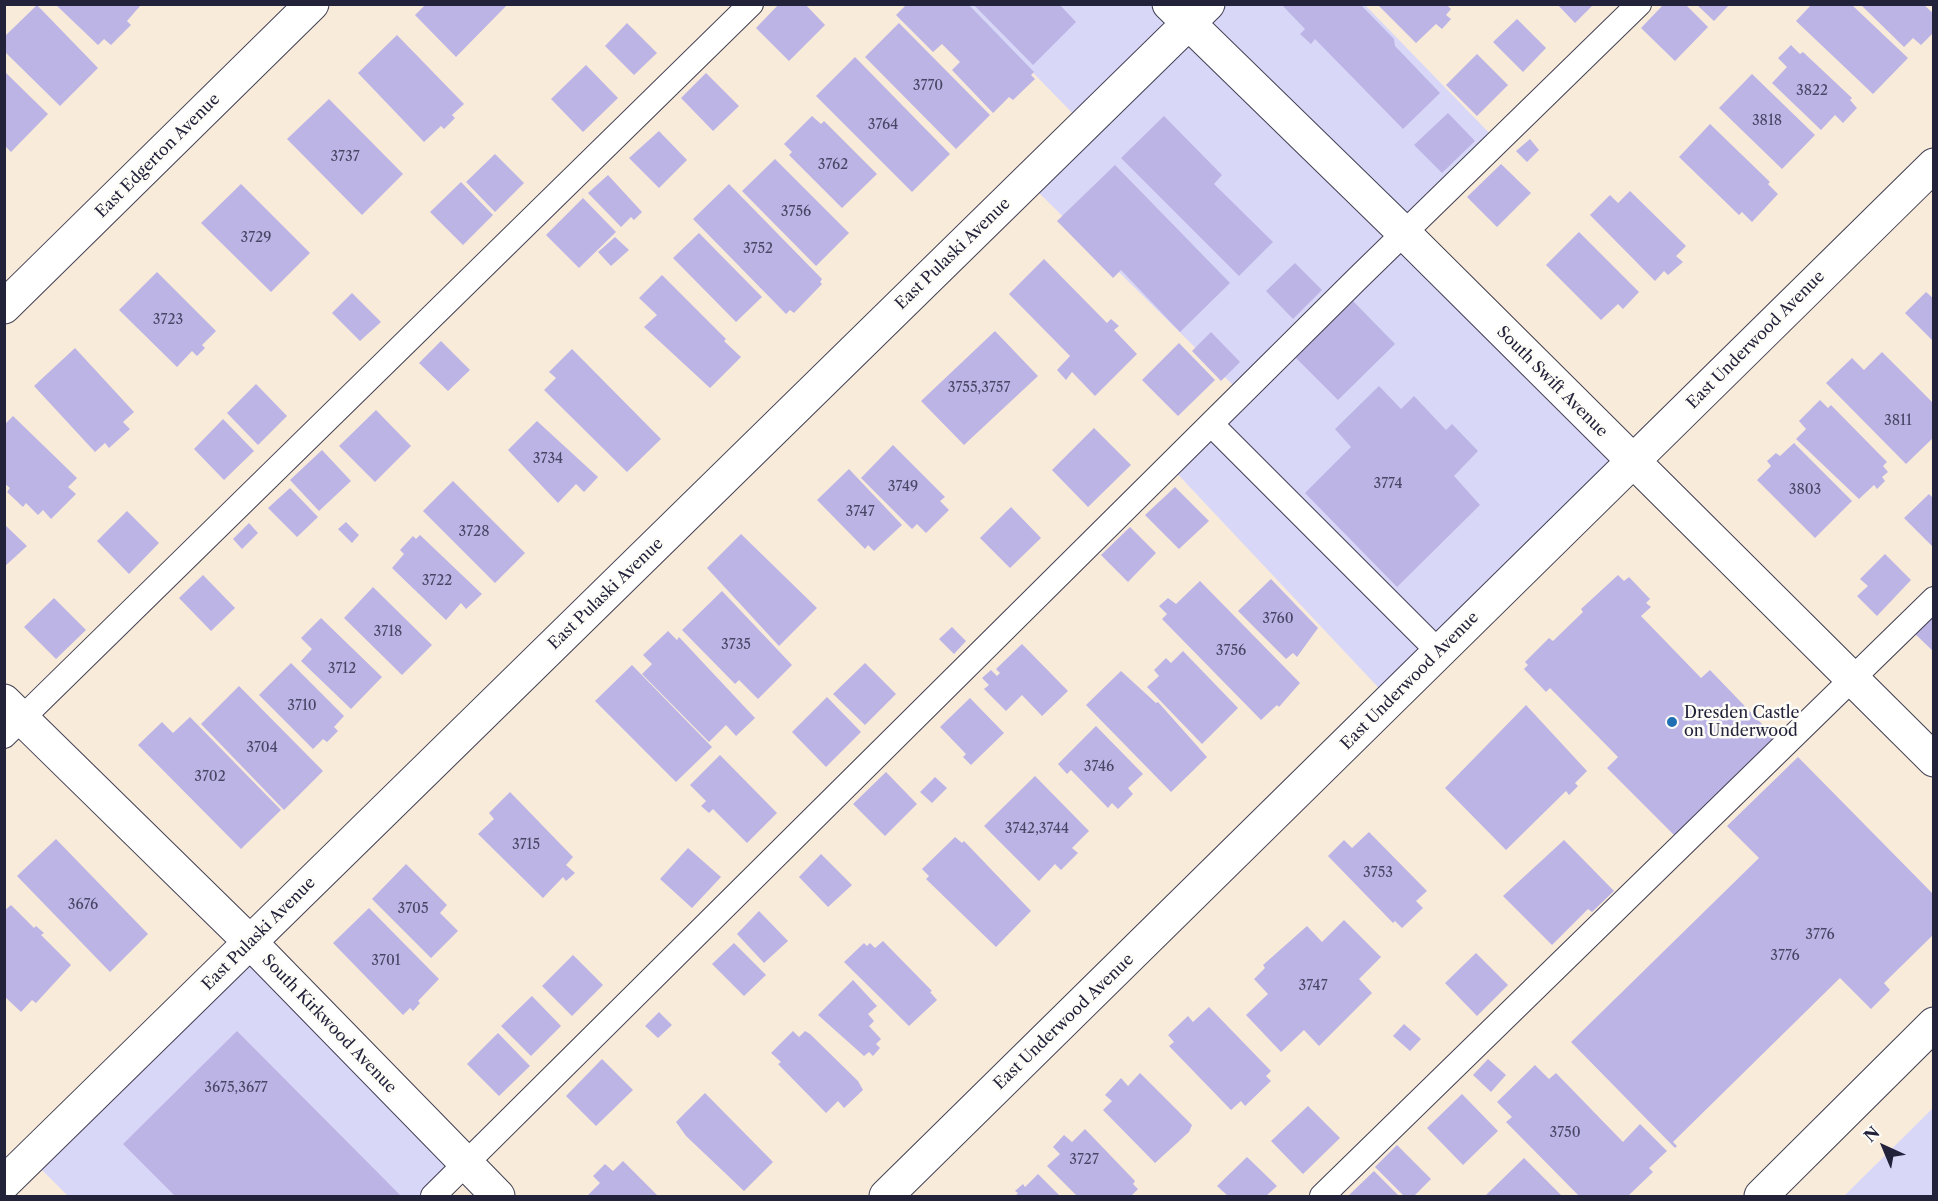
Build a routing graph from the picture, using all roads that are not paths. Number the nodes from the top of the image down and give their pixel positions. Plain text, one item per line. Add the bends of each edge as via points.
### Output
1 (312, 4) edge
2 (751, 4) edge
3 (1639, 4) edge
4 (1188, 11) edge
5 (1934, 165) edge
6 (1404, 233) junction
7 (4, 308) edge
8 (1212, 425) junction
9 (1631, 462) junction
10 (1934, 598) edge
11 (1439, 652) junction
12 (1853, 678) junction
13 (10, 719) edge
14 (1934, 760) edge
15 (250, 942) junction
16 (1934, 1024) edge
17 (467, 1164) junction
18 (4, 1184) edge
19 (434, 1197) edge
20 (498, 1197) edge
21 (886, 1197) edge
22 (1322, 1197) edge
23 (1761, 1197) edge

1 - 7 street, East Edgerton Avenue
2 - 13 lane
3 - 6 lane
4 - 6 street, South Swift Avenue
4 - 15 street, East Pulaski Avenue
5 - 9 street, East Underwood Avenue
6 - 8 lane
6 - 9 street, South Swift Avenue
8 - 11 lane
8 - 17 lane
9 - 11 street, East Underwood Avenue
9 - 12 street, South Swift Avenue
10 - 12 lane
11 - 21 street, East Underwood Avenue
12 - 14 street, South Swift Avenue
12 - 22 lane
13 - 15 street, South Kirkwood Avenue
15 - 17 street, South Kirkwood Avenue
15 - 18 street, East Pulaski Avenue
16 - 23 street
17 - 19 lane
17 - 20 street, South Kirkwood Avenue

